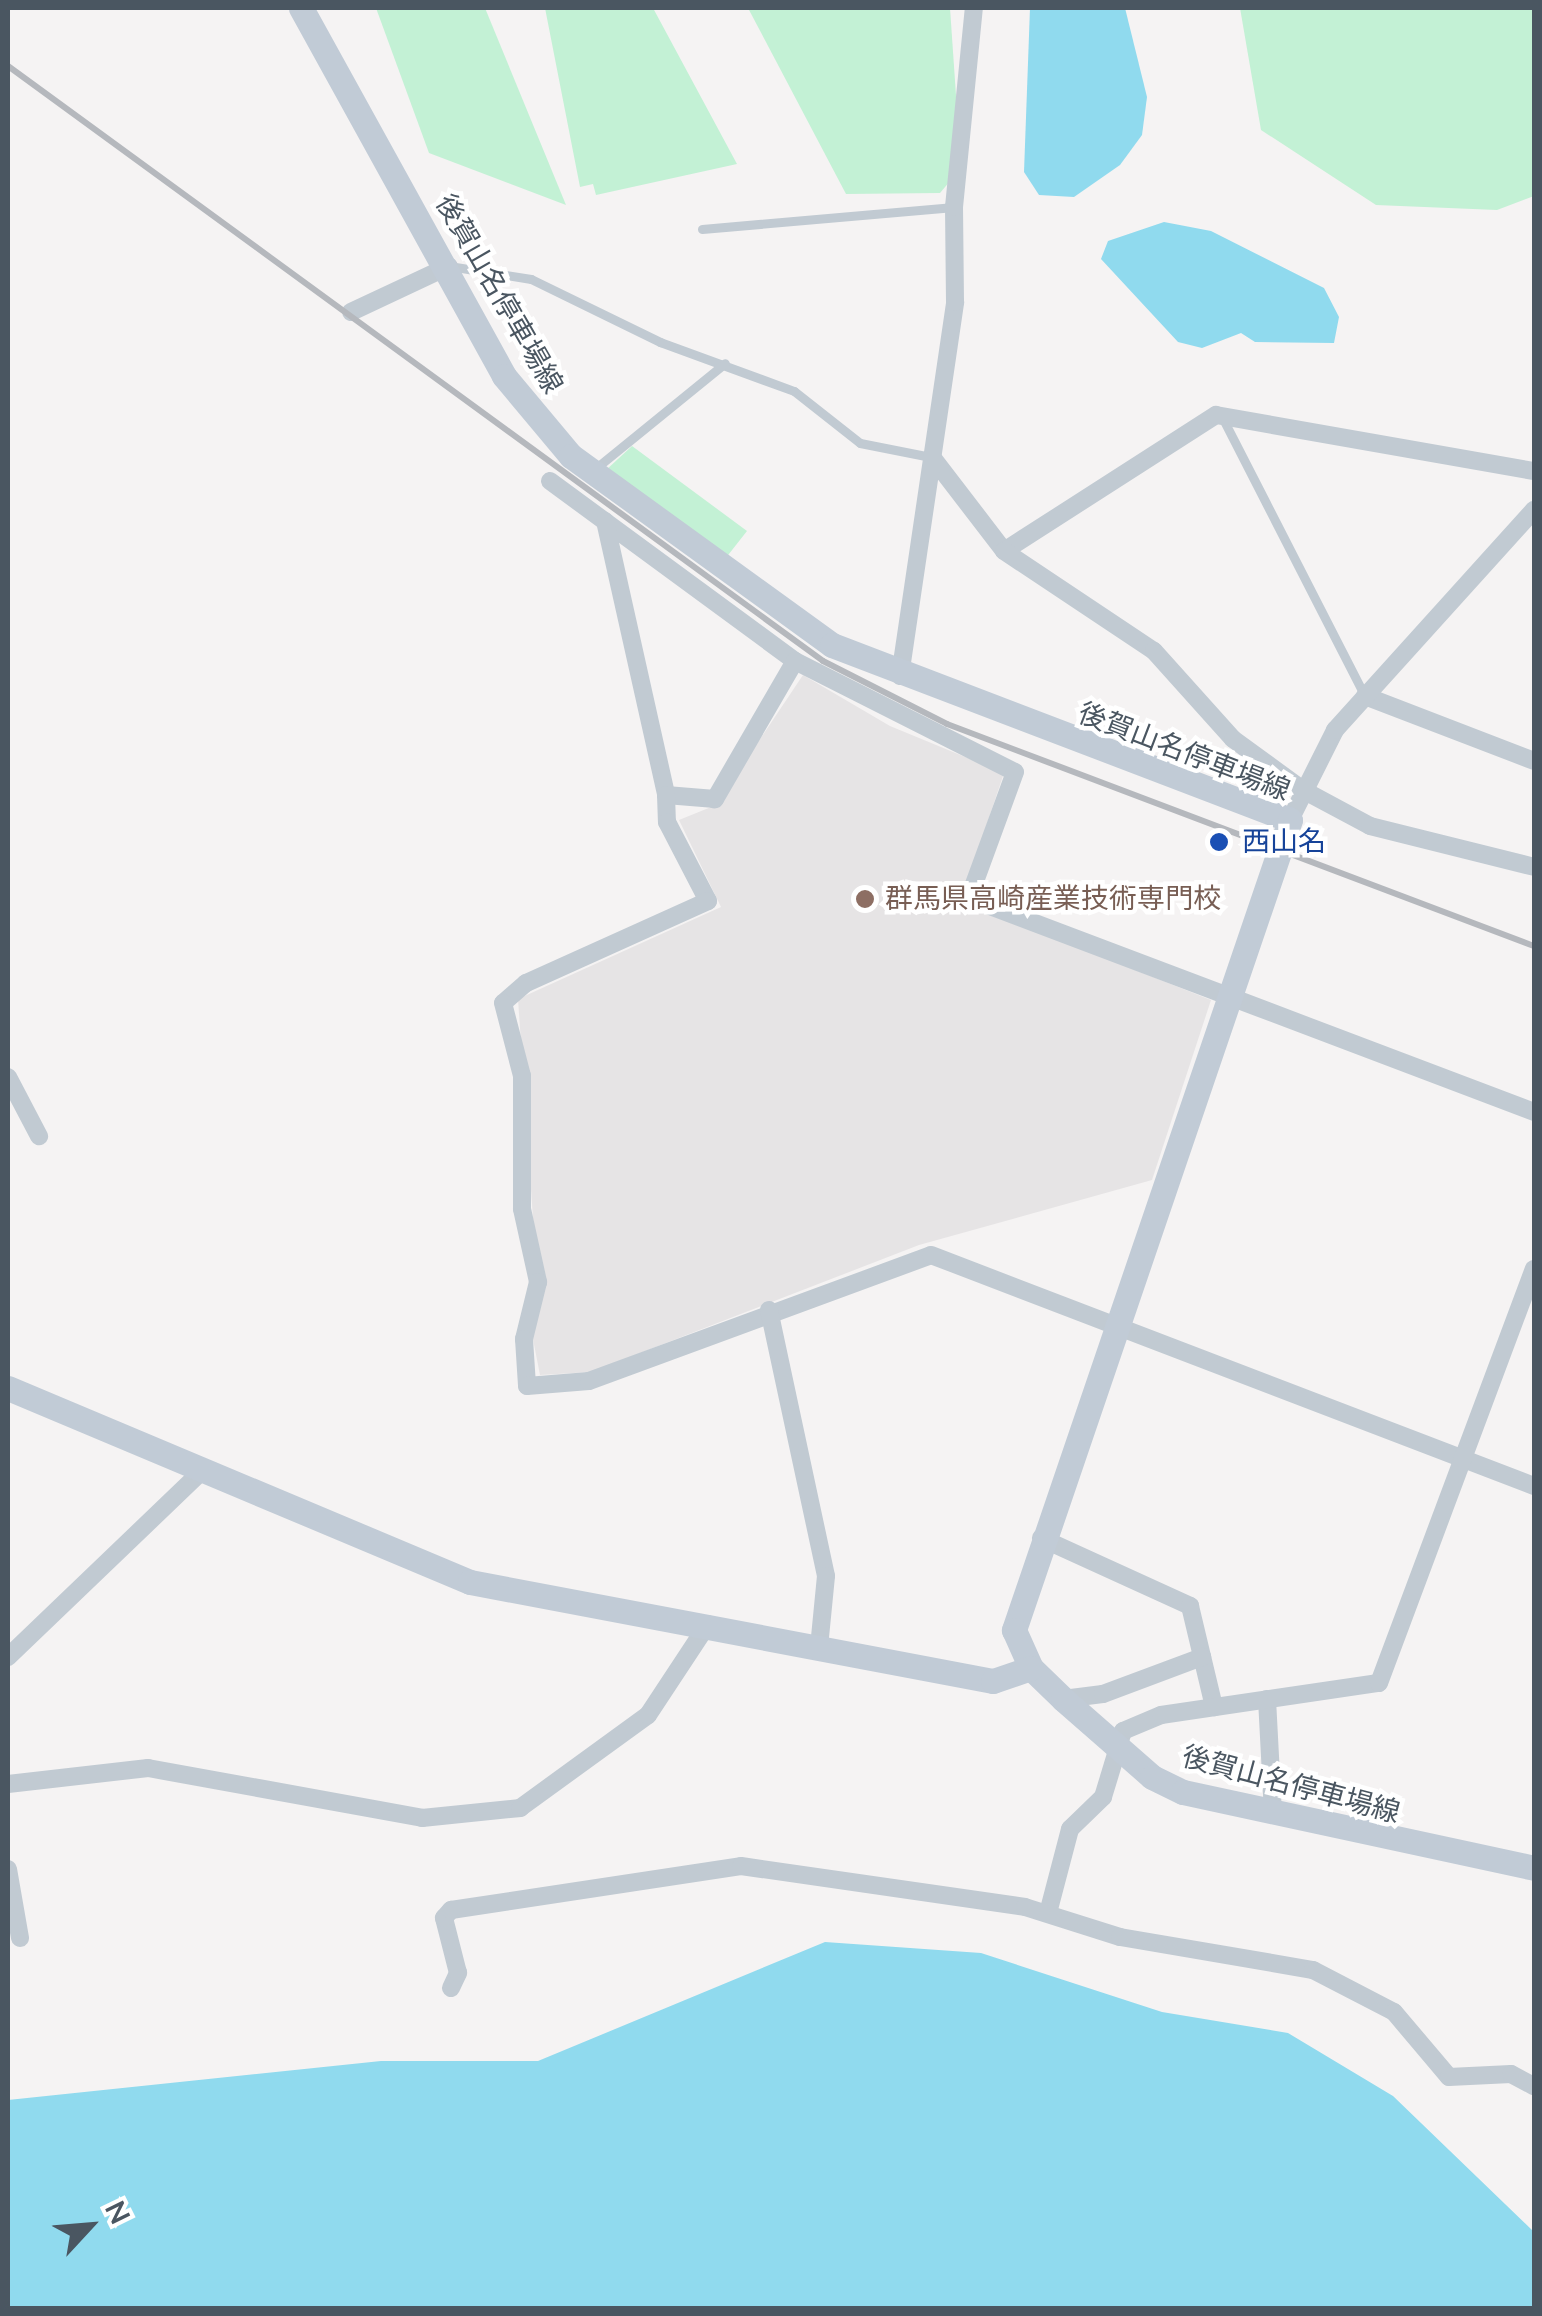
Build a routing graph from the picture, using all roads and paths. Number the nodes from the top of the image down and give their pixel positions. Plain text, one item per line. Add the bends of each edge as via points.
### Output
1 (301, 8) edge
2 (974, 8) edge
3 (954, 208) junction
4 (702, 230) dead end
5 (449, 266) junction
6 (351, 312) dead end
7 (724, 363) junction
8 (1221, 415) junction
9 (932, 457) junction
10 (592, 471) junction
11 (1534, 472) edge
12 (550, 480) dead end
13 (1534, 510) edge
14 (605, 521) junction
15 (1004, 551) junction
16 (795, 661) junction
17 (900, 676) junction
18 (1366, 696) junction
19 (1534, 761) edge
20 (1303, 790) junction
21 (666, 795) junction
22 (1290, 820) junction
23 (1534, 868) edge
24 (1230, 999) junction
25 (8, 1076) edge
26 (1534, 1112) edge
27 (38, 1136) dead end
28 (1534, 1269) edge
29 (769, 1310) junction
30 (1113, 1326) junction
31 (8, 1388) edge
32 (1459, 1457) junction
33 (202, 1472) junction
34 (1534, 1486) edge
35 (1041, 1538) junction
36 (708, 1624) junction
37 (819, 1648) junction
38 (8, 1657) edge
39 (1202, 1657) junction
40 (1031, 1668) junction
41 (1063, 1699) junction
42 (1267, 1700) junction
43 (1214, 1708) junction
44 (1113, 1747) junction
45 (8, 1784) edge
46 (1273, 1814) junction
47 (1534, 1868) edge
48 (8, 1869) edge
49 (1048, 1913) junction
50 (20, 1938) dead end
51 (451, 1988) dead end
52 (1534, 2086) edge

1 - 5 main road, 後賀山名停車場線
2 - 3 street
3 - 4 lane
3 - 9 street via 955,302
5 - 6 street
5 - 7 lane via 531,278
5 - 10 main road, 後賀山名停車場線 via 504,376
7 - 9 lane via 794,391 860,443
7 - 10 lane
8 - 11 street
8 - 15 street
8 - 18 lane
9 - 15 street
9 - 17 street
10 - 17 main road, 後賀山名停車場線 via 832,645
12 - 14 street
13 - 18 street
14 - 16 street
14 - 21 street
15 - 20 street via 1154,651 1234,739
16 - 21 street via 716,799
16 - 24 street via 1015,772 969,898
17 - 22 main road, 後賀山名停車場線
18 - 19 street
18 - 20 street
20 - 22 street
20 - 23 street via 1370,826
21 - 29 street via 668,822 708,901 526,983 503,1002 522,1076 522,1209 538,1282 524,1339 527,1386 589,1380
22 - 24 main road, 後賀山名停車場線
24 - 26 street
24 - 30 main road, 後賀山名停車場線
25 - 27 street
28 - 32 street
29 - 30 street via 932,1254
29 - 37 street via 826,1576
30 - 32 street
30 - 35 main road, 後賀山名停車場線
31 - 33 main road
32 - 34 street
32 - 42 street via 1379,1682
33 - 36 main road via 470,1582
33 - 38 street
35 - 39 street via 1190,1606
35 - 40 main road, 後賀山名停車場線 via 1014,1630
36 - 37 main road
36 - 45 street via 648,1715 550,1792 504,1812 422,1818 148,1768
37 - 40 main road via 993,1681
39 - 41 street via 1103,1694
39 - 43 street
40 - 41 main road, 後賀山名停車場線
41 - 44 main road, 後賀山名停車場線
42 - 43 street
42 - 46 street
43 - 44 street via 1162,1715 1123,1731
44 - 46 main road, 後賀山名停車場線 via 1184,1792
44 - 49 street via 1103,1797 1070,1829
46 - 47 main road, 後賀山名停車場線
48 - 50 street
49 - 51 street via 741,1866 452,1910 444,1918 458,1973
49 - 52 street via 1120,1936 1312,1970 1394,2012 1430,2066 1449,2076 1511,2074

